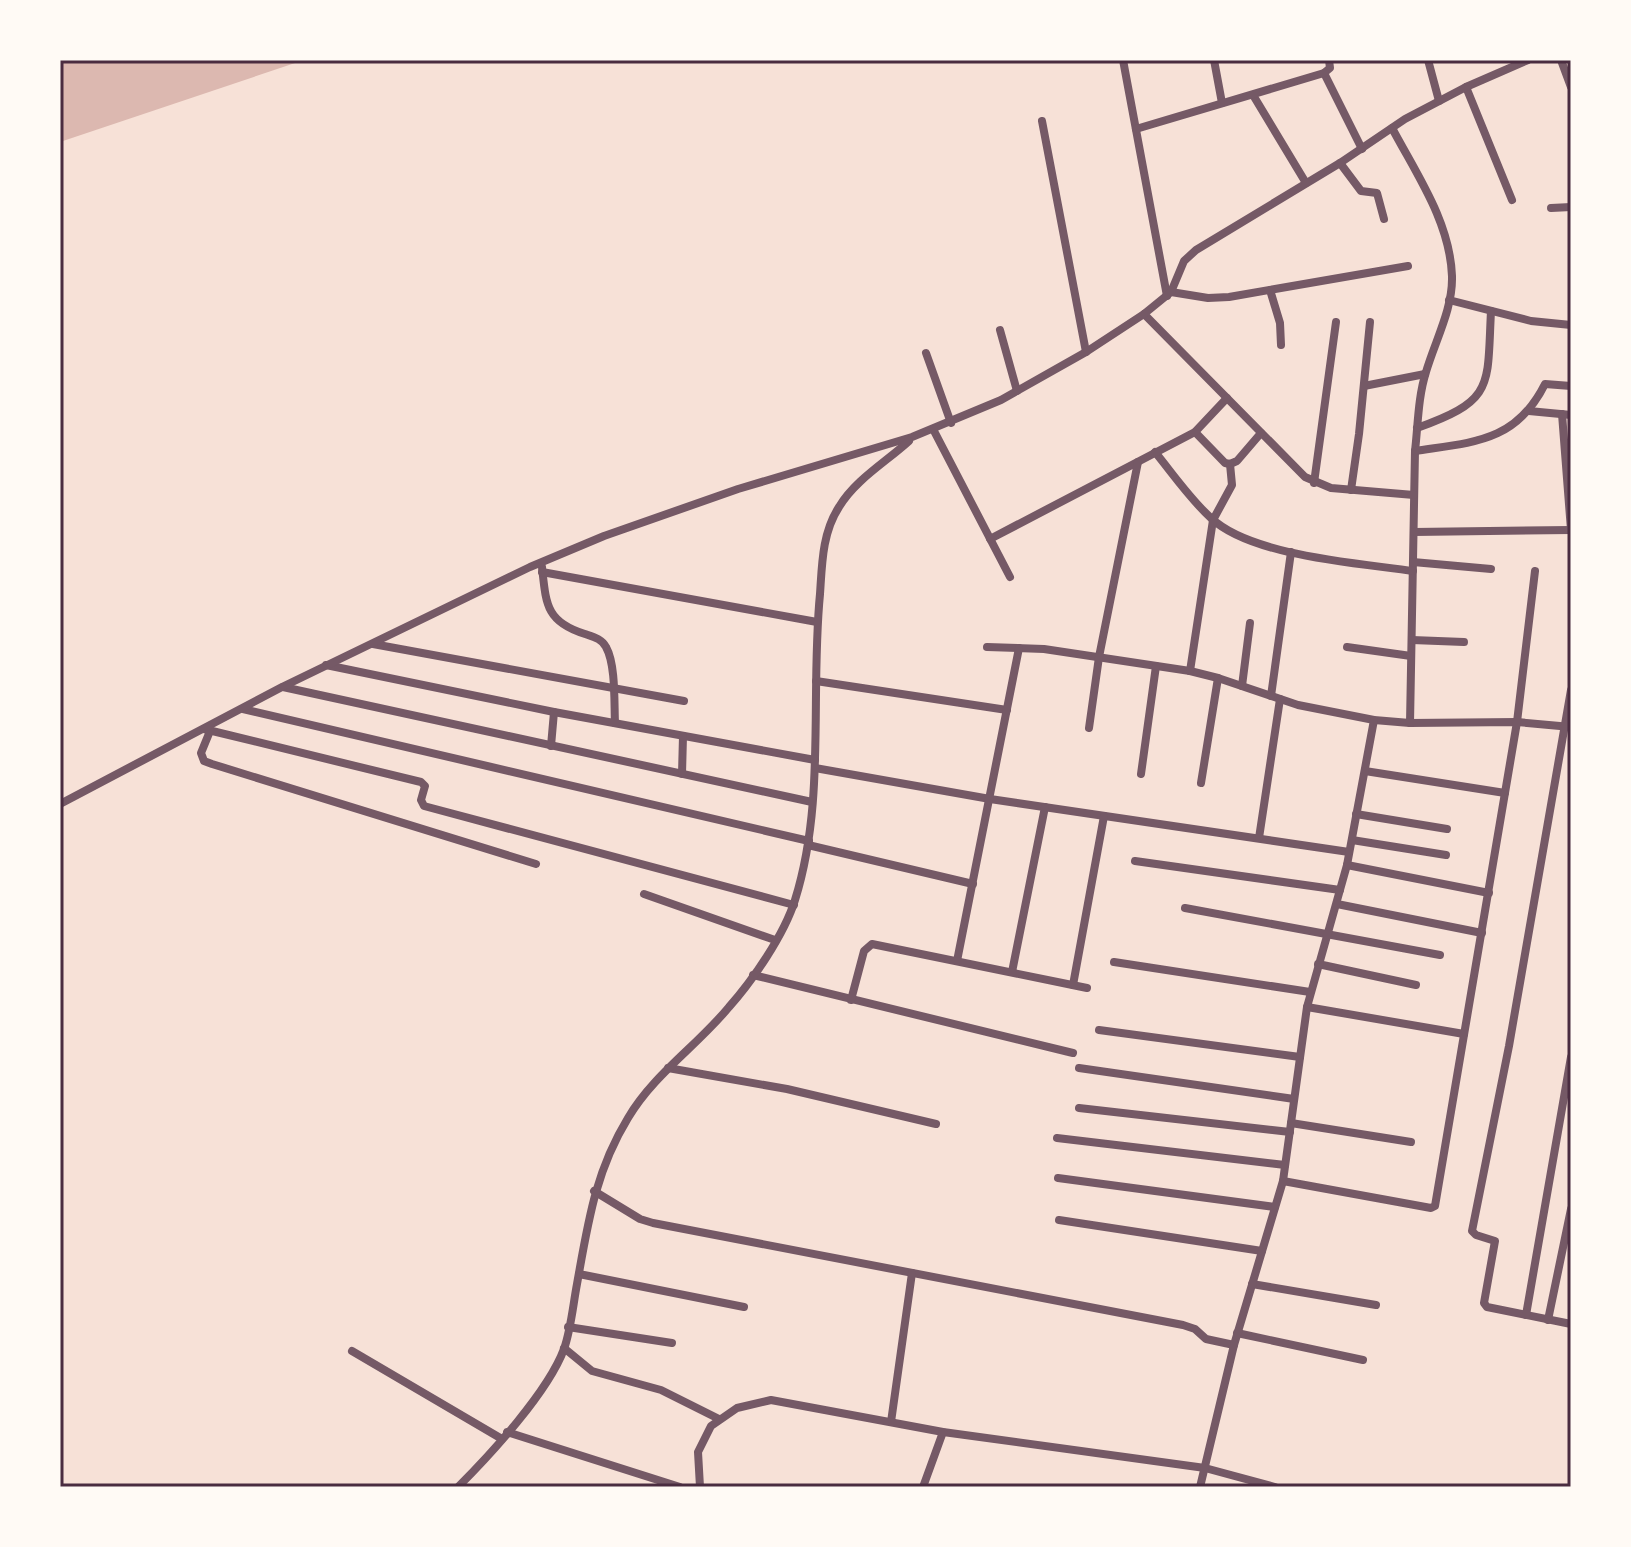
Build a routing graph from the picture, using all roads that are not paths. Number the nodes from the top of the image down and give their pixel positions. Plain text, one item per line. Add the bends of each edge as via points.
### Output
1 (1123, 60) edge
2 (1214, 60) edge
3 (1329, 60) edge
4 (1428, 60) edge
5 (1528, 60) edge
6 (1561, 60) edge
7 (1327, 72) junction
8 (1466, 87) junction
9 (1571, 87) edge
10 (1253, 95) junction
11 (1439, 101) junction
12 (1222, 103) junction
13 (1042, 121) dead end
14 (1392, 128) junction
15 (1136, 129) junction
16 (1362, 149) junction
17 (1340, 163) junction
18 (1306, 183) junction
19 (1512, 200) dead end
20 (1571, 207) edge
21 (1551, 208) dead end
22 (1384, 219) dead end
23 (1408, 266) dead end
24 (1270, 290) junction
25 (1169, 294) junction
26 (1449, 300) junction
27 (1491, 311) junction
28 (1144, 314) junction
29 (1336, 322) dead end
30 (1370, 322) dead end
31 (1571, 325) edge
32 (1000, 330) dead end
33 (1281, 345) dead end
34 (1086, 352) junction
35 (926, 353) dead end
36 (1425, 374) junction
37 (1364, 386) junction
38 (1571, 386) edge
39 (1017, 391) junction
40 (1227, 398) junction
41 (1529, 411) junction
42 (1566, 415) edge
43 (951, 423) junction
44 (1417, 428) junction
45 (933, 429) junction
46 (1195, 432) junction
47 (1261, 433) junction
48 (912, 437) junction
49 (1415, 451) junction
50 (1155, 452) junction
51 (1138, 462) junction
52 (1230, 464) junction
53 (1314, 483) junction
54 (1351, 490) junction
55 (1414, 495) junction
56 (1213, 520) junction
57 (1571, 530) edge
58 (1414, 532) junction
59 (990, 539) junction
60 (1291, 552) junction
61 (542, 567) junction
62 (1413, 567) junction
63 (1491, 569) dead end
64 (1535, 571) dead end
65 (1010, 577) dead end
66 (817, 622) junction
67 (1250, 623) dead end
68 (1412, 640) junction
69 (1464, 642) dead end
70 (372, 644) junction
71 (987, 647) dead end
72 (1347, 647) dead end
73 (1019, 648) junction
74 (1411, 656) junction
75 (1099, 657) junction
76 (326, 665) junction
77 (1156, 666) junction
78 (1190, 671) junction
79 (1218, 678) junction
80 (816, 681) junction
81 (1242, 686) junction
82 (282, 687) junction
83 (613, 688) junction
84 (1571, 690) edge
85 (1276, 697) junction
86 (684, 701) dead end
87 (242, 709) junction
88 (1007, 710) junction
89 (554, 712) junction
90 (1374, 720) junction
91 (1517, 722) junction
92 (615, 723) junction
93 (1410, 723) junction
94 (1568, 726) edge
95 (1089, 728) dead end
96 (207, 730) junction
97 (683, 736) junction
98 (551, 746) junction
99 (815, 764) junction
100 (1365, 771) junction
101 (682, 774) junction
102 (1141, 774) dead end
103 (1201, 783) dead end
104 (1505, 793) junction
105 (990, 799) junction
106 (812, 802) junction
107 (60, 804) edge
108 (1045, 807) junction
109 (1356, 814) junction
110 (1104, 816) junction
111 (1447, 829) dead end
112 (1259, 838) junction
113 (1352, 840) junction
114 (808, 843) junction
115 (1349, 852) junction
116 (1446, 855) dead end
117 (1135, 861) dead end
118 (536, 864) dead end
119 (1347, 865) junction
120 (973, 884) junction
121 (1340, 890) junction
122 (1489, 893) junction
123 (644, 894) dead end
124 (1337, 904) junction
125 (794, 905) junction
126 (1185, 908) dead end
127 (1329, 933) junction
128 (1482, 933) junction
129 (775, 940) junction
130 (1440, 955) dead end
131 (957, 961) junction
132 (1114, 962) dead end
133 (1318, 964) junction
134 (1012, 972) junction
135 (753, 975) junction
136 (1073, 985) junction
137 (1416, 985) dead end
138 (1087, 988) dead end
139 (1310, 992) junction
140 (851, 1000) junction
141 (1307, 1007) junction
142 (1099, 1030) dead end
143 (1464, 1034) junction
144 (1073, 1053) dead end
145 (1300, 1057) junction
146 (1571, 1057) edge
147 (668, 1068) junction
148 (1079, 1068) dead end
149 (1294, 1099) junction
150 (1079, 1108) dead end
151 (936, 1124) dead end
152 (1290, 1128) junction
153 (1057, 1138) dead end
154 (1411, 1142) dead end
155 (1285, 1165) junction
156 (1058, 1178) dead end
157 (1283, 1181) junction
158 (594, 1191) junction
159 (1275, 1207) junction
160 (1571, 1209) edge
161 (1059, 1220) dead end
162 (1262, 1251) junction
163 (912, 1273) junction
164 (579, 1274) junction
165 (1252, 1284) junction
166 (1376, 1305) dead end
167 (744, 1307) dead end
168 (1526, 1315) junction
169 (1548, 1320) junction
170 (1571, 1324) edge
171 (568, 1327) junction
172 (1237, 1333) junction
173 (672, 1343) dead end
174 (1234, 1345) junction
175 (564, 1348) junction
176 (352, 1351) dead end
177 (1363, 1360) dead end
178 (719, 1419) junction
179 (891, 1422) junction
180 (943, 1432) junction
181 (504, 1436) junction
182 (1205, 1468) junction
183 (458, 1487) edge
184 (680, 1487) edge
185 (700, 1487) edge
186 (923, 1487) edge
187 (1200, 1487) edge
188 (1275, 1487) edge

1 - 15 street
2 - 12 street
3 - 7 street
4 - 11 street
5 - 8 street
6 - 9 street
7 - 10 street
7 - 16 street
8 - 11 street
8 - 19 street
10 - 12 street
10 - 18 street
11 - 14 street
12 - 15 street
13 - 34 street
14 - 16 street
14 - 26 street via 1441,222 1452,279
15 - 25 street
16 - 17 street
17 - 18 street
17 - 22 street via 1361,191 1377,193
18 - 25 street via 1190,255
20 - 21 street
23 - 24 street
24 - 25 street via 1219,298
24 - 33 street
25 - 28 street
26 - 27 street
26 - 36 street
27 - 31 street
27 - 44 street via 1488,367 1481,389 1461,411
28 - 34 street
28 - 40 street
29 - 53 street
30 - 37 street
32 - 39 street
34 - 39 street
35 - 43 street
36 - 37 street
36 - 44 street
37 - 54 street
38 - 41 street via 1545,384
39 - 43 street
40 - 46 street
40 - 47 street
41 - 42 street
41 - 49 street via 1494,436
42 - 57 street
43 - 45 street
44 - 49 street
45 - 48 street
45 - 59 street
46 - 50 street
46 - 52 street
47 - 52 street
47 - 53 street
48 - 61 street via 604,536
48 - 66 street via 859,484 835,514 824,550
49 - 55 street
50 - 51 street
50 - 56 street
51 - 59 street
51 - 75 street
52 - 56 street via 1232,485
53 - 54 street
54 - 55 street
55 - 58 street
56 - 60 street via 1250,540
56 - 78 street
57 - 58 street
58 - 62 street
59 - 65 street
60 - 62 street
60 - 85 street
61 - 66 street
61 - 70 street
61 - 83 street via 546,601 555,618 604,643
62 - 63 street
62 - 68 street
64 - 91 street
66 - 80 street
67 - 81 street
68 - 69 street
68 - 74 street
70 - 76 street
70 - 83 street
71 - 73 street
72 - 74 street
73 - 75 street
73 - 88 street
74 - 93 street
75 - 77 street
75 - 95 street
76 - 82 street
76 - 89 street
77 - 78 street
77 - 102 street
78 - 79 street
79 - 81 street
79 - 103 street
80 - 88 street
80 - 99 street
81 - 85 street
82 - 87 street
82 - 98 street
83 - 86 street
83 - 92 street
84 - 94 street
85 - 90 street
85 - 112 street
87 - 96 street
87 - 114 street
88 - 105 street
89 - 92 street
89 - 98 street
90 - 93 street
90 - 100 street
91 - 93 street
91 - 94 street
91 - 104 street
92 - 97 street
94 - 168 street via 1472,1231 1495,1241 1485,1305
96 - 107 street
96 - 118 street via 204,761
96 - 125 street via 421,782 424,806
97 - 99 street
97 - 101 street
98 - 101 street
99 - 105 street
99 - 106 street
100 - 104 street
100 - 109 street
101 - 106 street
104 - 122 street
105 - 108 street
105 - 120 street
106 - 114 street
108 - 110 street
108 - 134 street
109 - 111 street
109 - 113 street
110 - 112 street
110 - 136 street
112 - 115 street
113 - 115 street
113 - 116 street
114 - 120 street
114 - 125 street
115 - 119 street
117 - 121 street
119 - 121 street
119 - 122 street
120 - 131 street
121 - 124 street
122 - 128 street
123 - 129 street
124 - 127 street
124 - 128 street
125 - 129 street
126 - 127 street
127 - 130 street
127 - 133 street
128 - 143 street
129 - 135 street
131 - 134 street
131 - 140 street via 868,945
132 - 139 street
133 - 137 street
133 - 139 street
134 - 136 street
135 - 140 street
135 - 147 street via 729,1008
136 - 138 street
139 - 141 street
140 - 144 street
141 - 143 street
141 - 145 street
142 - 145 street
143 - 157 street via 1434,1208
145 - 149 street
146 - 168 street
147 - 151 street
147 - 158 street via 629,1115
148 - 149 street
149 - 152 street
150 - 152 street
152 - 154 street
152 - 155 street
153 - 155 street
155 - 157 street
156 - 159 street
157 - 159 street
158 - 163 street via 653,1223
158 - 164 street
159 - 162 street
160 - 169 street
161 - 162 street
162 - 165 street
163 - 174 street via 1183,1325 1206,1339
163 - 179 street
164 - 167 street
164 - 171 street
165 - 166 street
165 - 172 street
168 - 169 street
169 - 170 street
171 - 173 street
171 - 175 street
172 - 174 street
172 - 177 street
174 - 182 street
175 - 178 street via 592,1371 661,1390
175 - 181 street via 541,1389
176 - 181 street
178 - 179 street via 748,1404 771,1400
178 - 185 street via 698,1452
179 - 180 street
180 - 182 street
180 - 186 street
181 - 183 street
181 - 184 street
182 - 187 street
182 - 188 street

